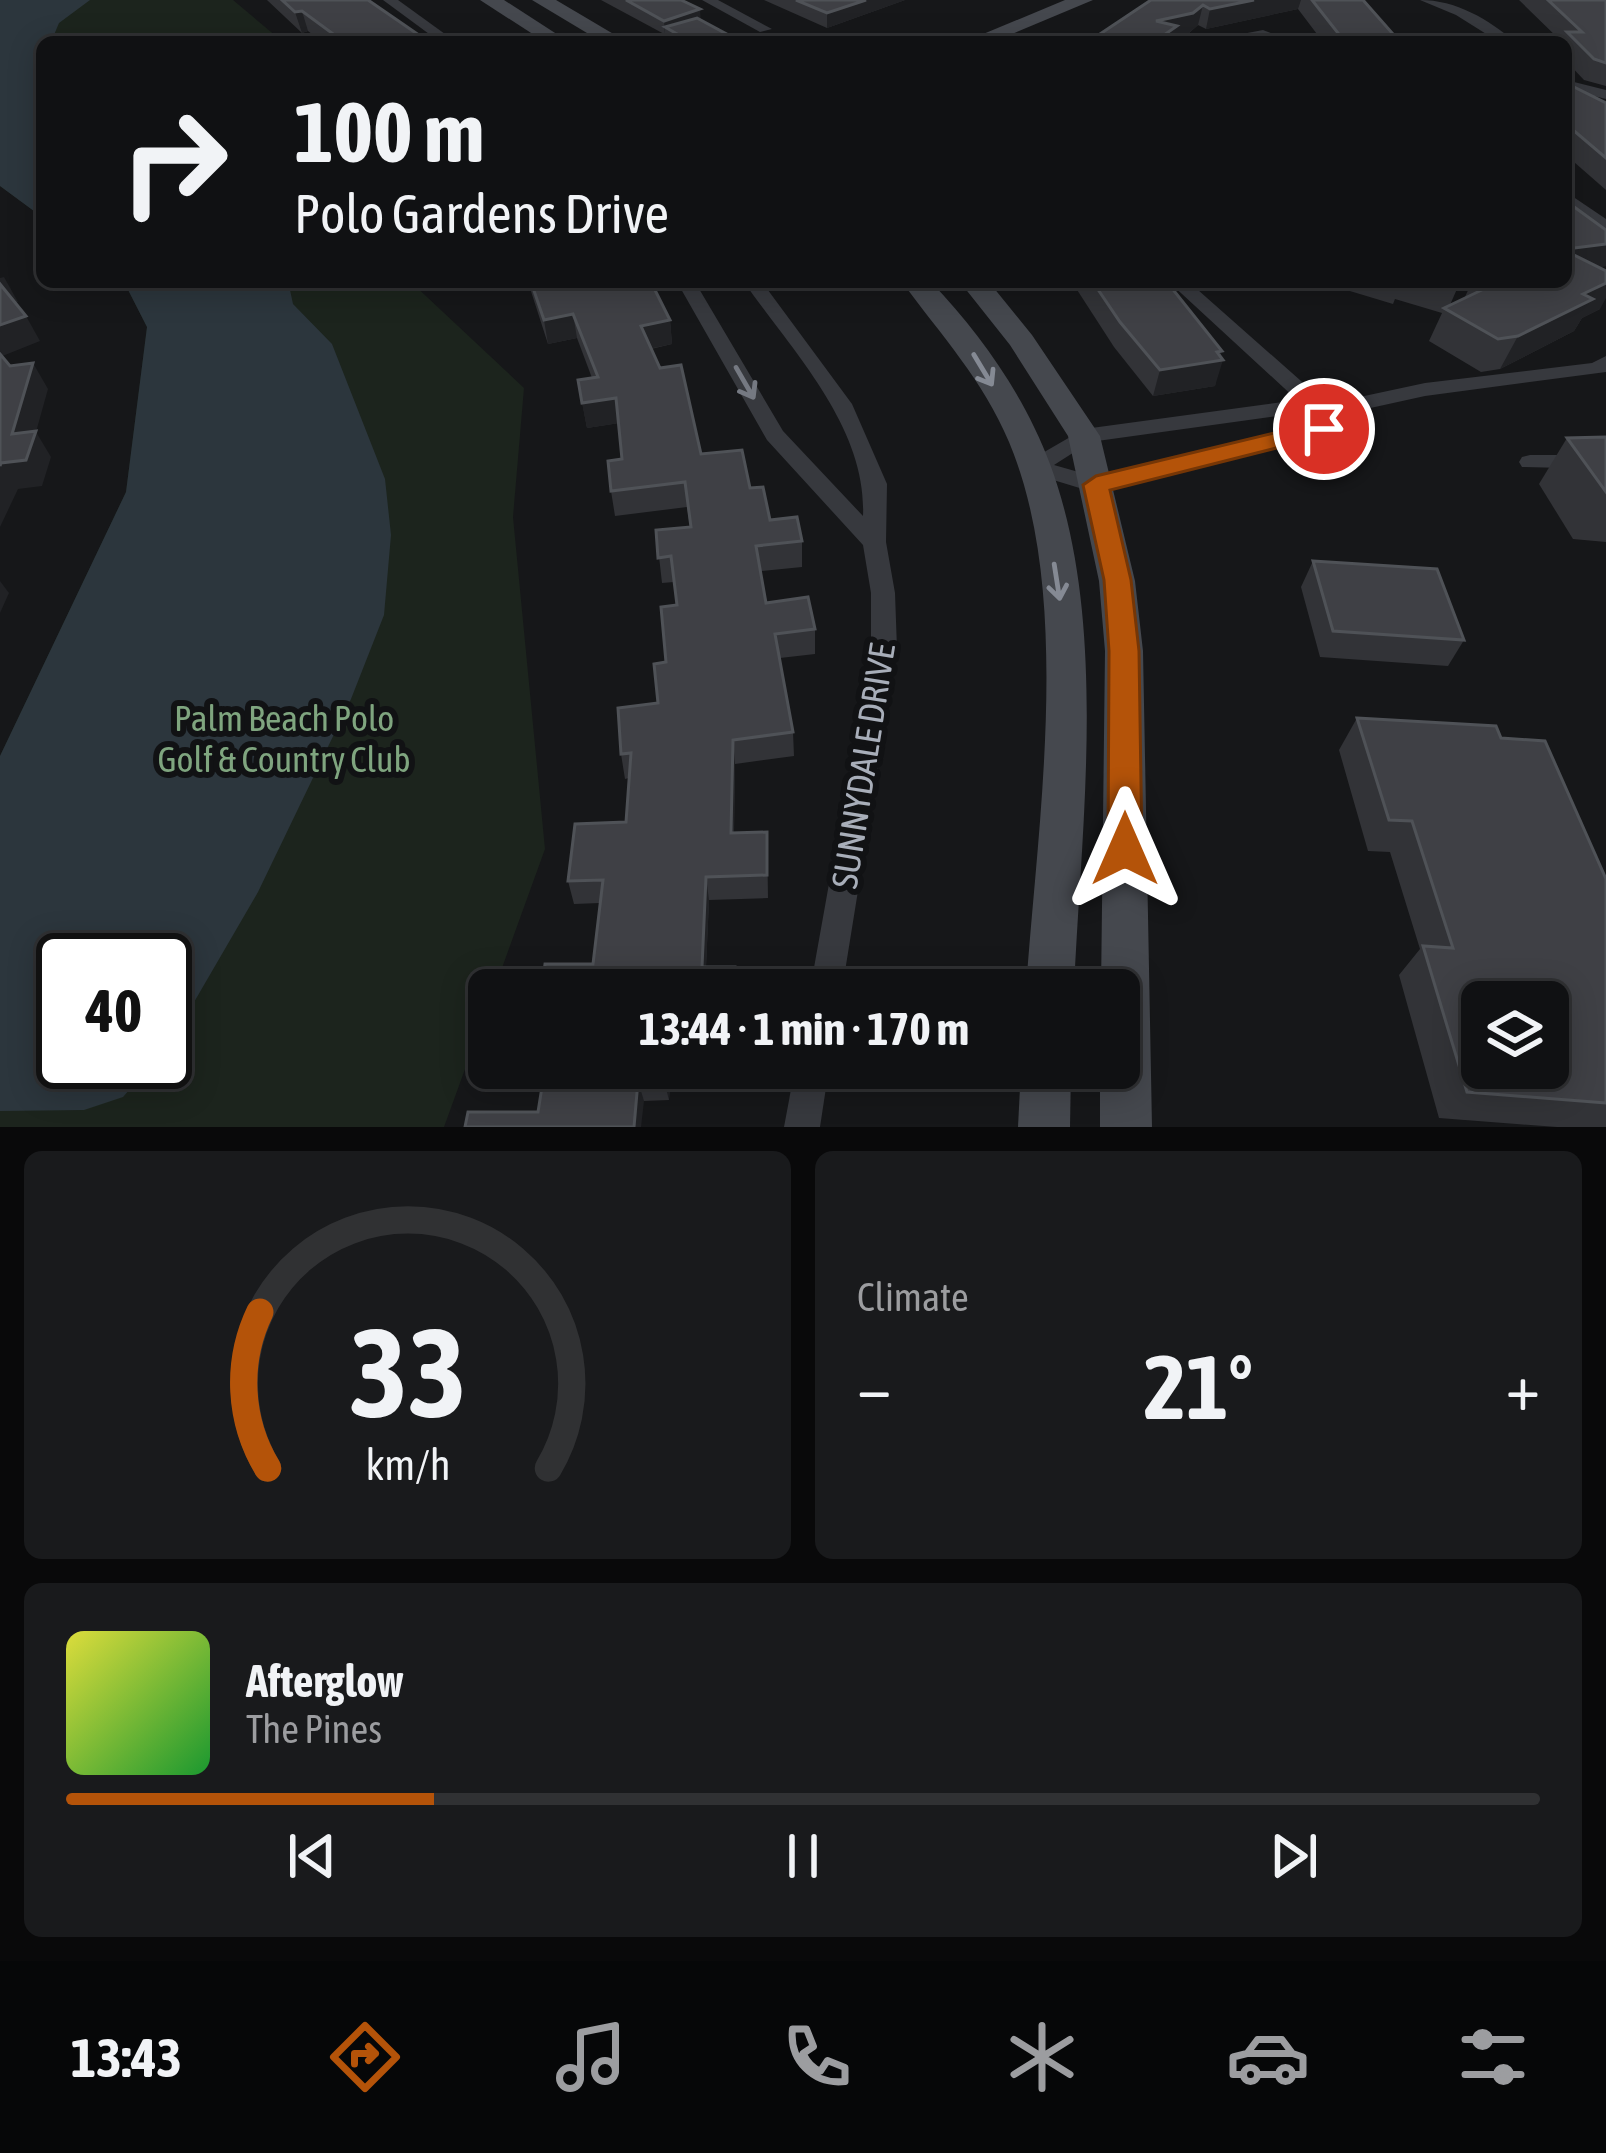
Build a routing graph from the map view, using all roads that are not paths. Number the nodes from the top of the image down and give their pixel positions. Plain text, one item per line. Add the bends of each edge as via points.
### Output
1 (389, 0) edge
2 (490, 0) edge
3 (542, 0) edge
4 (708, 0) edge
5 (1083, 0) edge
6 (1426, 0) edge
7 (1458, 0) edge
8 (765, 28) dead end
9 (440, 36) edge
10 (549, 36) edge
11 (606, 36) edge
12 (990, 36) edge
13 (1499, 36) edge
14 (1515, 36) edge
15 (1572, 86) edge
16 (1606, 95) edge
17 (1572, 202) edge
18 (1606, 227) edge
19 (690, 288) edge
20 (757, 288) edge
21 (921, 288) edge
22 (979, 288) edge
23 (1185, 288) edge
24 (1606, 362) edge
25 (1322, 412) junction
26 (1084, 436) junction
27 (1530, 462) dead end
28 (1606, 462) edge
29 (1035, 467) junction
30 (1096, 485) junction
31 (874, 542) junction
32 (830, 969) edge
33 (1051, 969) edge
34 (808, 1089) edge
35 (1045, 1089) edge
36 (802, 1127) edge
37 (1044, 1127) edge
38 (1126, 1127) edge

1 - 9 street
2 - 10 street
3 - 11 street
4 - 8 street
5 - 12 street
6 - 13 street
7 - 14 street
15 - 16 street
17 - 18 street
19 -> 31 street via 776,436
20 - 31 street, SUNNYDALE DRIVE via 842,404 876,484
21 -> 29 street via 977,359
22 - 26 street
23 - 25 street
24 - 25 street via 1419,388
25 - 26 street via 1299,406
25 - 30 street via 1324,429
26 - 29 street
26 - 30 street
27 - 28 street
29 - 30 street
29 -> 33 street via 1064,669
30 - 38 street via 1124,651
31 - 32 street, SUNNYDALE DRIVE via 884,650
34 - 36 street
35 - 37 street

